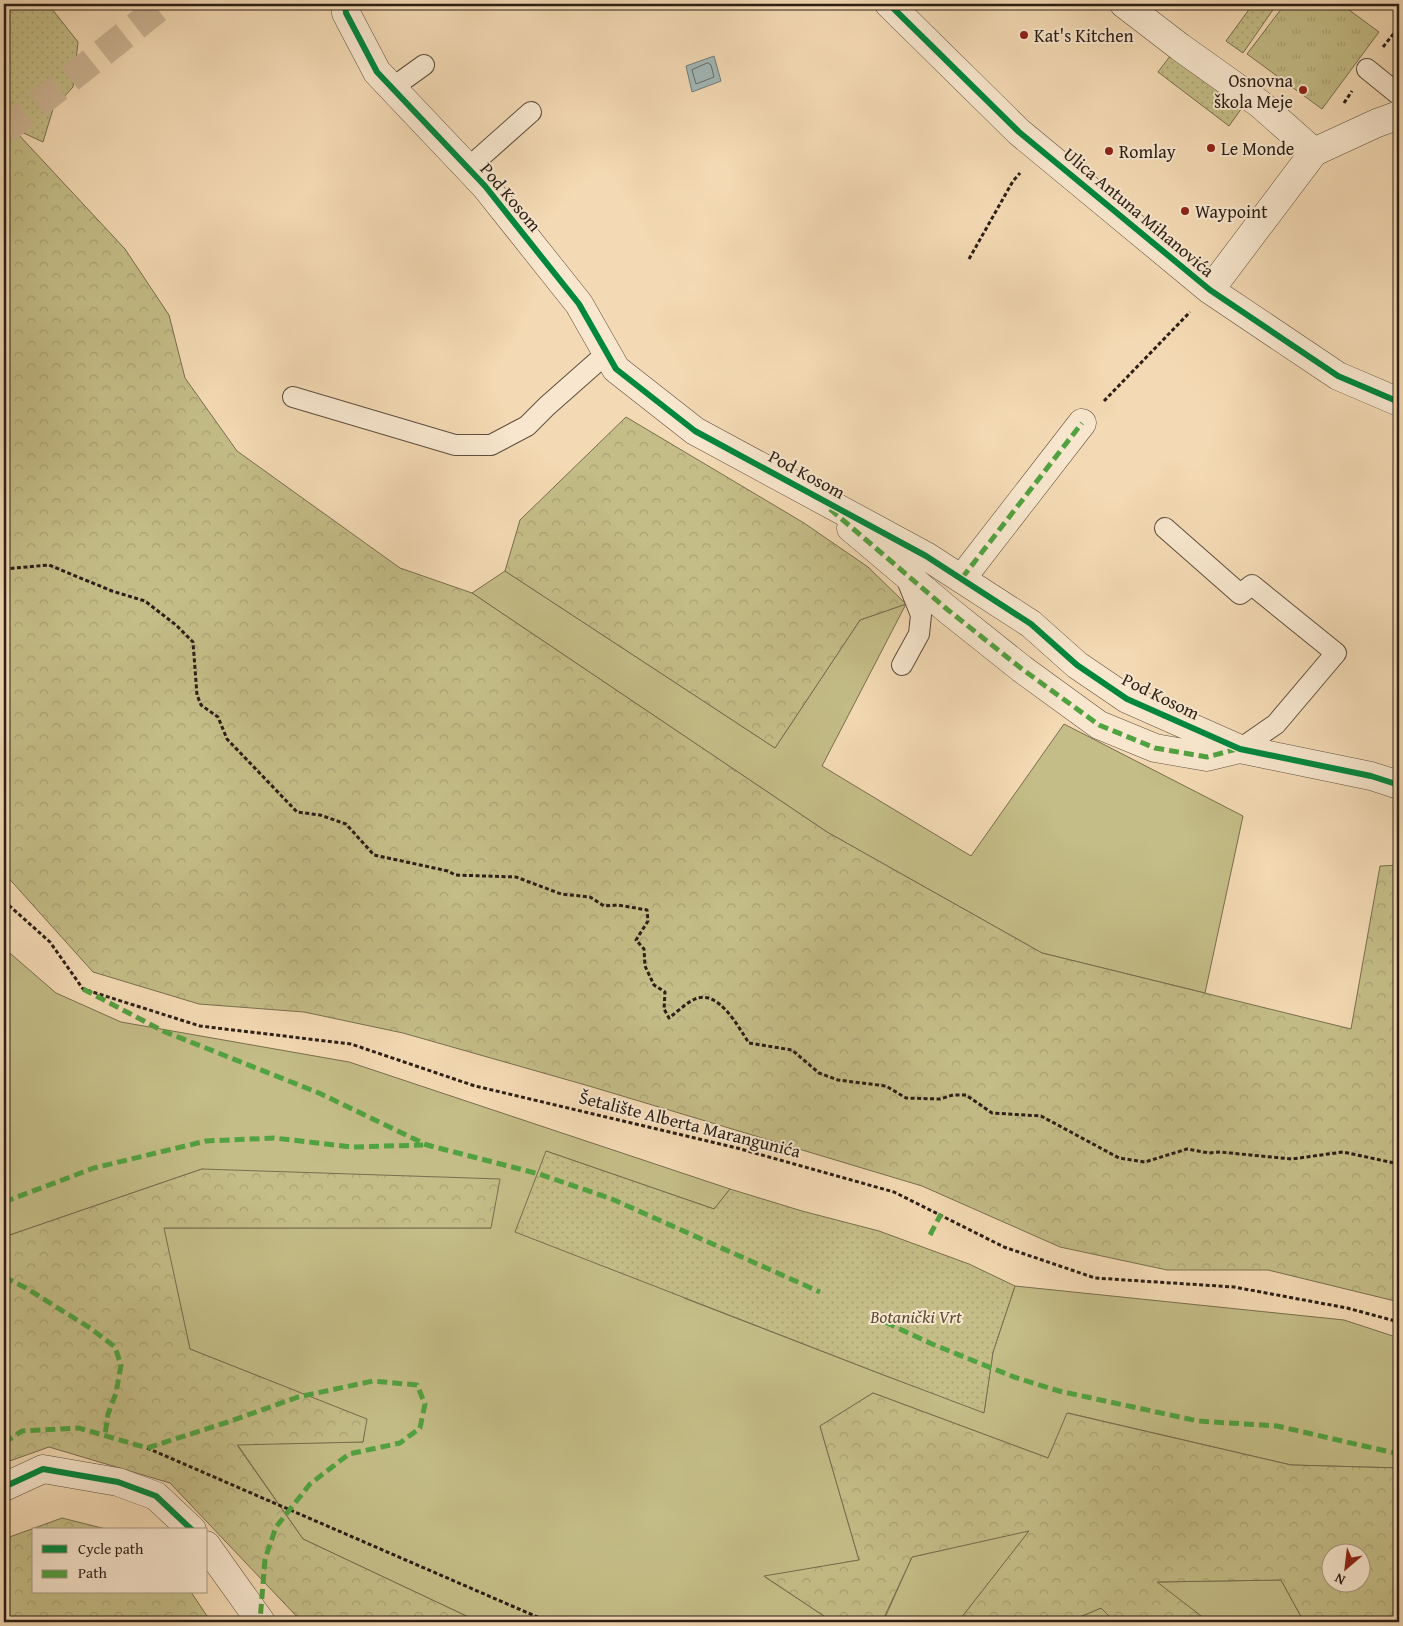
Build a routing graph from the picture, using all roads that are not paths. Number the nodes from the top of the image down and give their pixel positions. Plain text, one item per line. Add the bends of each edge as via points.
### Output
1 (345, 4) edge
2 (889, 4) edge
3 (1124, 4) edge
4 (424, 65) dead end
5 (1366, 69) dead end
6 (392, 88) junction
7 (1399, 95) edge
8 (532, 112) dead end
9 (1399, 116) edge
10 (1314, 152) junction
11 (468, 168) junction
12 (1210, 290) junction
13 (607, 353) junction
14 (293, 396) dead end
15 (1399, 402) edge
16 (1082, 423) road end
17 (811, 493) junction
18 (1165, 528) dead end
19 (904, 573) junction
20 (962, 578) junction
21 (902, 665) dead end
22 (1240, 749) junction
23 (1399, 785) edge
24 (4, 1487) edge
25 (190, 1528) edge
26 (208, 1548) edge
27 (261, 1622) edge

1 - 6 street, Pod Kosom via 346,14 377,72
2 - 12 street, Ulica Antuna Mihanovića via 1019,132
3 - 10 street via 1260,104
4 - 6 lane
5 - 7 lane
6 - 11 street, Pod Kosom
8 - 11 lane
9 - 10 street, Ulica Antuna Mihanovića
10 - 12 street, Ulica Antuna Mihanovića
11 - 13 street, Pod Kosom via 579,304
12 - 15 street, Ulica Antuna Mihanovića via 1338,376
13 - 14 lane via 527,426 492,445 456,445
13 - 17 street, Pod Kosom via 616,369 695,431
16 - 20 street
17 - 19 street, Pod Kosom
17 - 20 street, Pod Kosom
18 - 22 lane via 1240,594 1252,585 1336,653 1276,724
19 - 21 lane via 921,615 919,634
19 - 22 street, Pod Kosom via 1022,669 1099,726 1155,748 1207,757
20 - 22 street, Pod Kosom via 1031,624 1077,665 1127,699
22 - 23 street, Pod Kosom via 1371,776
24 - 25 street via 43,1469 118,1482 156,1496
26 - 27 street

